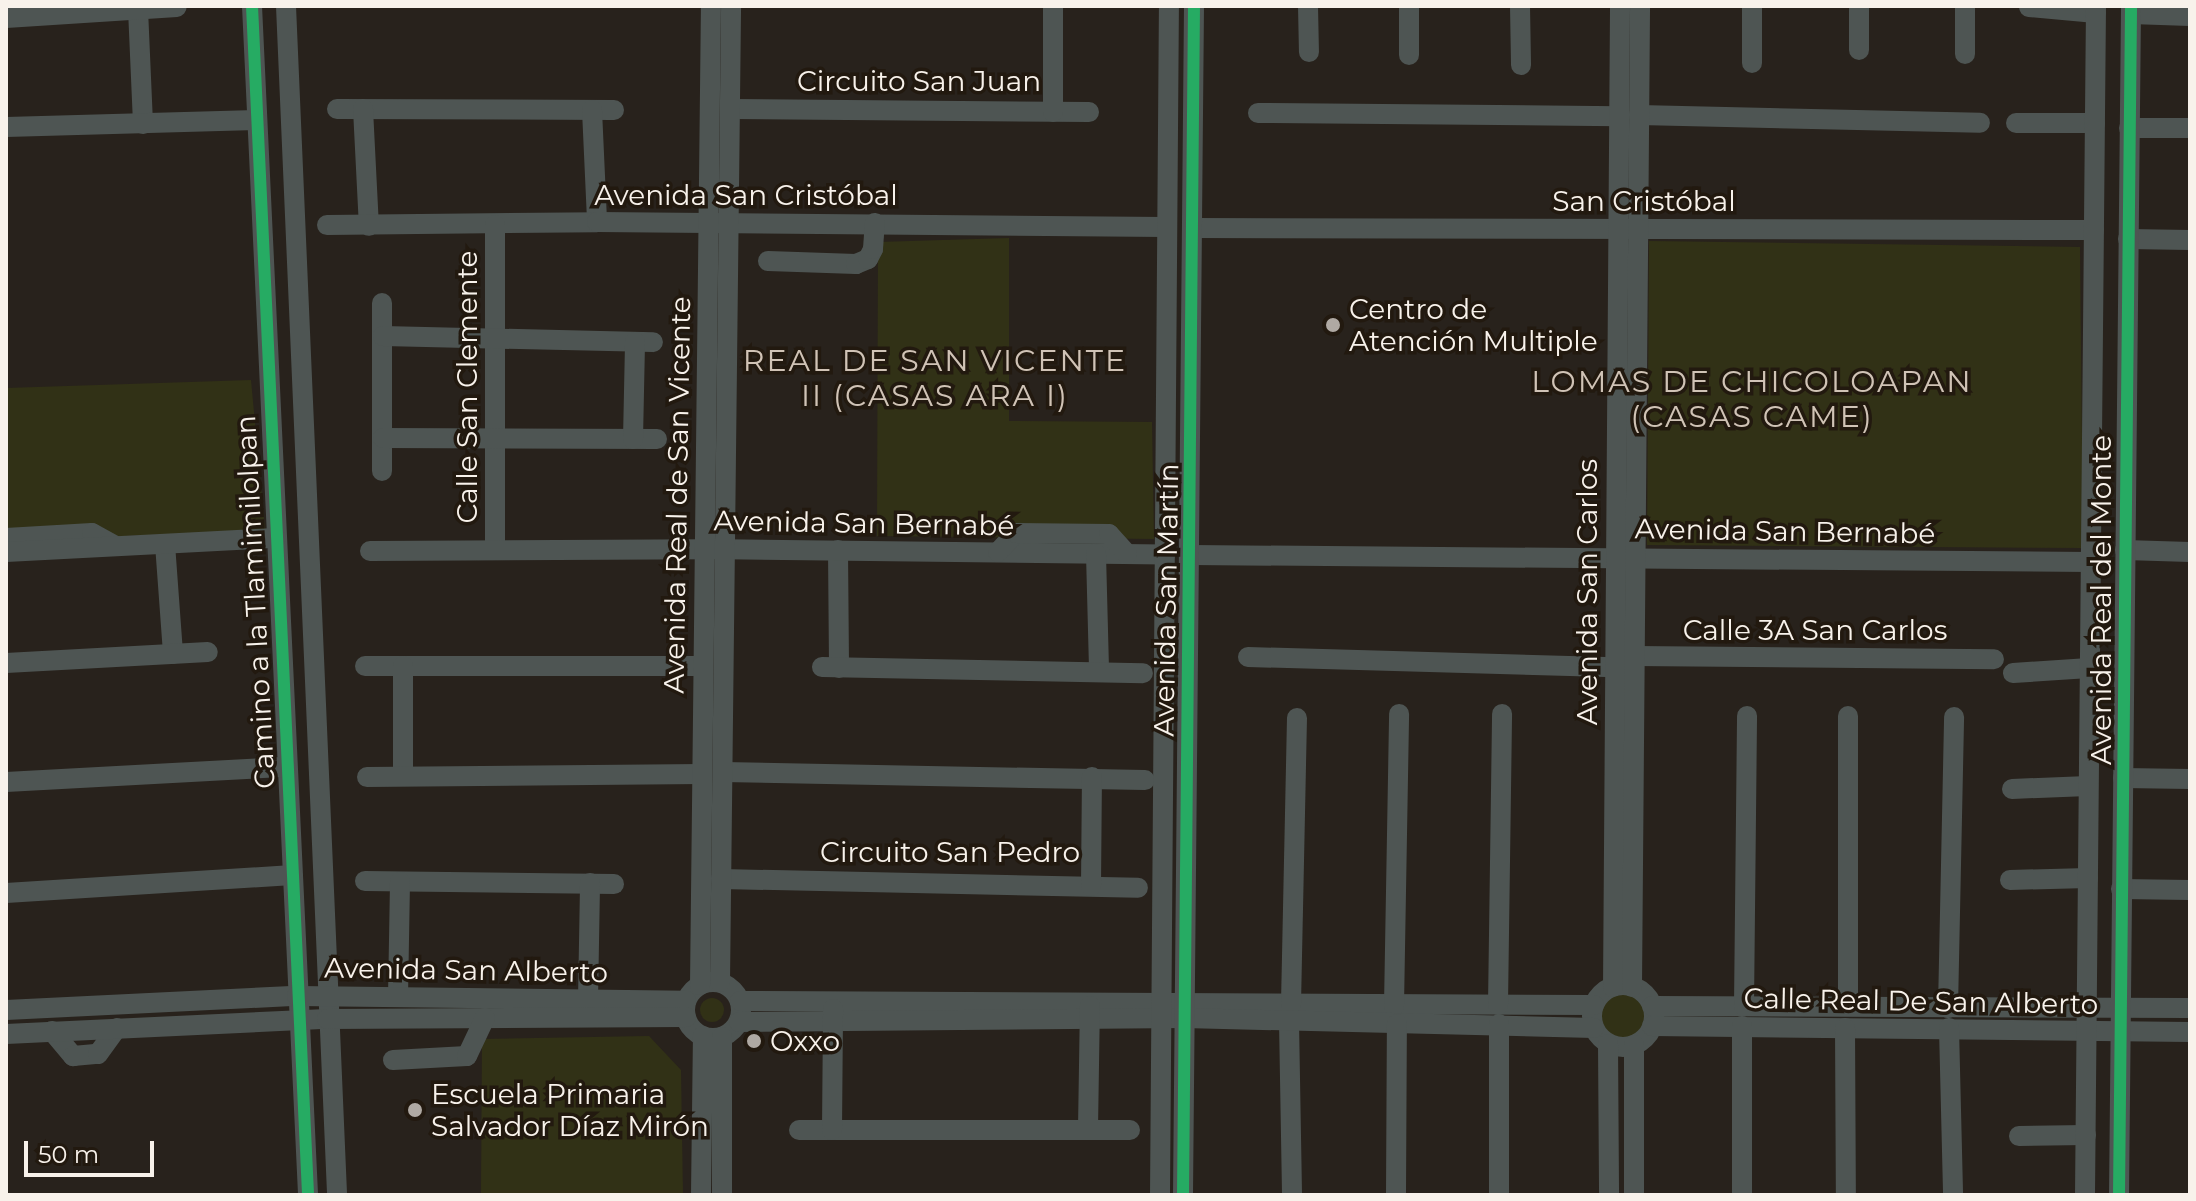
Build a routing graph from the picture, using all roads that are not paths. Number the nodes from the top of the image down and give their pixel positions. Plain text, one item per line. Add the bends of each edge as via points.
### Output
1 (252, 6) edge
2 (286, 6) edge
3 (711, 6) edge
4 (731, 6) edge
5 (1053, 6) edge
6 (1169, 6) edge
7 (1194, 6) edge
8 (1308, 6) edge
9 (1409, 6) edge
10 (1520, 6) edge
11 (1620, 6) edge
12 (1640, 6) edge
13 (1752, 6) edge
14 (1859, 6) edge
15 (1965, 6) edge
16 (177, 7) edge
17 (2029, 7) edge
18 (138, 9) junction
19 (2096, 9) edge
20 (2131, 10) edge
21 (2190, 16) edge
22 (6, 18) edge
23 (1859, 50) dead end
24 (1309, 52) dead end
25 (1965, 54) dead end
26 (1409, 55) dead end
27 (1752, 63) dead end
28 (1521, 65) dead end
29 (337, 109) dead end
30 (363, 109) junction
31 (731, 109) junction
32 (592, 110) junction
33 (614, 110) dead end
34 (1053, 112) junction
35 (1089, 112) dead end
36 (1258, 113) dead end
37 (1629, 115) junction
38 (256, 120) junction
39 (1980, 123) dead end
40 (2016, 123) dead end
41 (2095, 123) junction
42 (143, 124) junction
43 (6, 127) edge
44 (2129, 128) junction
45 (2190, 128) edge
46 (597, 222) junction
47 (718, 223) junction
48 (875, 223) junction
49 (327, 225) dead end
50 (495, 225) junction
51 (369, 226) junction
52 (1165, 227) junction
53 (1193, 228) junction
54 (1628, 229) junction
55 (2094, 230) junction
56 (2128, 239) junction
57 (2190, 240) edge
58 (768, 261) dead end
59 (382, 303) dead end
60 (383, 336) junction
61 (496, 337) junction
62 (383, 438) junction
63 (633, 439) junction
64 (657, 439) dead end
65 (496, 441) junction
66 (382, 471) dead end
67 (6, 538) edge
68 (276, 538) junction
69 (165, 544) junction
70 (115, 546) junction
71 (715, 549) junction
72 (495, 550) junction
73 (838, 550) junction
74 (2125, 550) junction
75 (370, 551) dead end
76 (6, 552) edge
77 (998, 552) junction
78 (2190, 552) edge
79 (1096, 554) junction
80 (1127, 554) junction
81 (1165, 555) junction
82 (1191, 555) junction
83 (1625, 558) junction
84 (2091, 562) junction
85 (208, 652) dead end
86 (173, 654) junction
87 (1634, 656) junction
88 (1248, 657) dead end
89 (1994, 659) dead end
90 (6, 663) edge
91 (365, 666) dead end
92 (403, 666) junction
93 (703, 666) junction
94 (1615, 667) junction
95 (2089, 668) junction
96 (1099, 671) junction
97 (1143, 673) dead end
98 (2013, 673) dead end
99 (1399, 714) dead end
100 (1502, 714) dead end
101 (1747, 716) dead end
102 (1848, 716) dead end
103 (1954, 717) dead end
104 (1297, 718) dead end
105 (286, 767) junction
106 (713, 773) junction
107 (403, 775) junction
108 (367, 777) dead end
109 (1092, 777) junction
110 (2123, 778) junction
111 (2190, 779) edge
112 (1145, 780) dead end
113 (6, 782) edge
114 (2088, 786) junction
115 (2012, 789) dead end
116 (292, 875) junction
117 (2088, 878) junction
118 (721, 879) junction
119 (2010, 880) dead end
120 (365, 881) dead end
121 (400, 882) junction
122 (590, 883) junction
123 (614, 884) dead end
124 (1091, 886) junction
125 (1138, 888) dead end
126 (2121, 889) junction
127 (2190, 890) edge
128 (6, 893) edge
129 (710, 984) junction
130 (1622, 987) junction
131 (297, 996) junction
132 (326, 996) junction
133 (398, 997) junction
134 (588, 1000) junction
135 (740, 1001) junction
136 (1594, 1005) junction
137 (1848, 1005) junction
138 (2120, 1008) junction
139 (2190, 1008) edge
140 (686, 1009) junction
141 (2087, 1009) junction
142 (6, 1010) edge
143 (834, 1010) junction
144 (1090, 1010) junction
145 (1161, 1011) junction
146 (1184, 1011) junction
147 (1290, 1012) junction
148 (1498, 1014) junction
149 (1396, 1015) junction
150 (1652, 1016) junction
151 (1743, 1016) junction
152 (485, 1018) junction
153 (1948, 1018) junction
154 (327, 1019) junction
155 (298, 1020) junction
156 (739, 1022) junction
157 (1594, 1028) junction
158 (1845, 1028) junction
159 (2087, 1031) junction
160 (2120, 1032) junction
161 (2190, 1032) edge
162 (6, 1034) edge
163 (712, 1036) junction
164 (1608, 1044) junction
165 (1634, 1045) junction
166 (393, 1060) dead end
167 (1088, 1129) junction
168 (799, 1130) dead end
169 (832, 1130) junction
170 (1130, 1130) dead end
171 (2086, 1135) junction
172 (2019, 1136) dead end
173 (308, 1195) edge
174 (337, 1195) edge
175 (701, 1195) edge
176 (722, 1195) edge
177 (1160, 1195) edge
178 (1183, 1195) edge
179 (1292, 1195) edge
180 (1396, 1195) edge
181 (1499, 1195) edge
182 (1609, 1195) edge
183 (1634, 1195) edge
184 (1742, 1195) edge
185 (1846, 1195) edge
186 (1953, 1195) edge
187 (2085, 1195) edge
188 (2119, 1195) edge

1 - 38 street, Camino a la Tlamimilolpan
2 - 132 street, Camino a la Tlamimilolpan
3 - 47 street, Avenida Real de San Vicente
4 - 31 street, Avenida Real de San Vicente
5 - 34 street, Circuito San Juan
6 - 52 street, Avenida San Martín
7 - 53 street, Avenida San Martín
8 - 24 street
9 - 26 street
10 - 28 street
11 - 37 street, Avenida San Carlos
12 - 37 street, Avenida San Carlos
13 - 27 street
14 - 23 street
15 - 25 street
16 - 18 street
17 - 19 street
18 - 22 street
18 - 42 street
19 - 41 street, Avenida Real del Monte
20 - 21 street
20 - 44 street, Avenida Real del Monte
29 - 30 street
30 - 32 street
30 - 51 street
31 - 34 street, Circuito San Juan
31 - 47 street, Avenida Real de San Vicente
32 - 33 street
32 - 46 street
34 - 35 street
36 - 37 street
37 - 39 street
37 - 54 street, Avenida San Carlos
38 - 42 street
38 - 68 street, Camino a la Tlamimilolpan
40 - 41 street
41 - 55 street, Avenida Real del Monte
42 - 43 street
44 - 45 street
44 - 56 street, Avenida Real del Monte
46 - 47 street, Avenida San Cristóbal
46 - 50 street, Avenida San Cristóbal
47 - 48 street, Avenida San Cristóbal
47 - 71 street, Avenida Real de San Vicente
48 - 52 street, Avenida San Cristóbal
48 - 58 street via 873,249 868,259 856,264
49 - 51 street, Avenida San Cristóbal
50 - 51 street, Avenida San Cristóbal
50 - 61 street, Calle San Clemente
52 - 81 street, Avenida San Martín
53 - 54 street, San Cristóbal
53 - 82 street, Avenida San Martín
54 - 55 street, San Cristóbal
54 - 83 street, Avenida San Carlos
55 - 84 street, Avenida Real del Monte
56 - 57 street
56 - 74 street, Avenida Real del Monte
59 - 60 street
60 - 61 street
60 - 62 street
61 - 63 street via 644,342
61 - 65 street, Calle San Clemente
62 - 65 street
62 - 66 street
63 - 64 street
63 - 65 street
65 - 72 street, Calle San Clemente
67 - 70 street via 92,533
68 - 69 street
68 - 105 street, Camino a la Tlamimilolpan
69 - 70 street
69 - 86 street
70 - 76 street
71 - 72 street, Avenida San Bernabé
71 - 73 street, Avenida San Bernabé
71 - 93 street, Avenida Real de San Vicente
71 - 106 street, Avenida Real de San Vicente
72 - 75 street, Avenida San Bernabé
73 - 77 street, Avenida San Bernabé
73 - 96 street via 830,667
74 - 78 street
74 - 110 street, Avenida Real del Monte
77 - 79 street, Avenida San Bernabé
77 - 80 street via 1016,533 1109,534
79 - 80 street, Avenida San Bernabé
79 - 96 street
80 - 81 street, Avenida San Bernabé
81 - 145 street, Avenida San Martín
82 - 83 street, Avenida San Bernabé
82 - 146 street, Avenida San Martín
83 - 84 street, Avenida San Bernabé
83 - 87 street, Avenida San Carlos
83 - 94 street, Avenida San Carlos
84 - 95 street, Avenida Real del Monte
85 - 86 street
86 - 90 street
87 - 89 street, Calle 3A San Carlos
87 - 130 street, Avenida San Carlos
88 - 94 street
91 - 92 street
92 - 93 street
92 - 107 street
93 - 106 street, Avenida Real de San Vicente
94 - 130 street, Avenida San Carlos
95 - 98 street
95 - 114 street, Avenida Real del Monte
96 - 97 street
99 - 149 street
100 - 148 street
101 - 151 street
102 - 137 street
103 - 153 street
104 - 147 street
105 - 113 street
105 - 116 street, Camino a la Tlamimilolpan
106 - 107 street
106 - 109 street
106 - 118 street, Avenida Real de San Vicente
106 - 129 street, Avenida Real de San Vicente
107 - 108 street
109 - 112 street
109 - 124 street, Circuito San Pedro
110 - 111 street
110 - 126 street, Avenida Real del Monte
114 - 115 street
114 - 117 street, Avenida Real del Monte
116 - 128 street
116 - 131 street, Camino a la Tlamimilolpan
117 - 119 street
117 - 141 street, Avenida Real del Monte
118 - 124 street, Circuito San Pedro
118 - 129 street, Avenida Real de San Vicente
120 - 121 street
121 - 122 street
121 - 133 street
122 - 123 street
122 - 134 street
124 - 125 street
126 - 127 street
126 - 138 street, Avenida Real del Monte
129 - 135 street via 733,989
129 - 140 street
130 - 136 street
130 - 150 street via 1640,991
131 - 132 street, Avenida San Alberto
131 - 142 street, Avenida San Alberto
131 - 155 street, Camino a la Tlamimilolpan
132 - 133 street, Avenida San Alberto
132 - 154 street, Camino a la Tlamimilolpan
133 - 134 street, Avenida San Alberto
134 - 140 street, Avenida San Alberto
135 - 143 street
135 - 156 street
136 - 148 street
136 - 157 street
137 - 151 street, Calle Real De San Alberto
137 - 153 street, Calle Real De San Alberto
138 - 139 street, Calle Real De San Alberto
138 - 141 street, Calle Real De San Alberto
138 - 160 street, Avenida Real del Monte
140 - 152 street, Avenida San Alberto
140 - 163 street
141 - 153 street, Calle Real De San Alberto
141 - 159 street, Avenida Real del Monte
143 - 144 street
143 - 156 street
143 - 169 street
144 - 145 street
144 - 167 street
145 - 146 street
145 - 177 street, Avenida San Martín
146 - 147 street
146 - 178 street, Avenida San Martín
147 - 149 street
147 - 179 street
148 - 149 street
148 - 157 street
148 - 181 street
149 - 180 street
150 - 151 street, Calle Real De San Alberto
150 - 165 street
151 - 158 street, Calle Real De San Alberto
151 - 184 street
152 - 154 street, Avenida San Alberto
152 - 166 street via 467,1056
153 - 158 street, Calle Real De San Alberto
153 - 159 street, Calle Real De San Alberto
153 - 186 street
154 - 155 street, Avenida San Alberto
154 - 174 street, Camino a la Tlamimilolpan
155 - 162 street, Avenida San Alberto
155 - 173 street, Camino a la Tlamimilolpan
156 - 163 street
157 - 164 street
158 - 185 street
159 - 160 street, Calle Real De San Alberto
159 - 171 street, Avenida Real del Monte
160 - 161 street, Calle Real De San Alberto
160 - 188 street, Avenida Real del Monte
163 - 175 street
163 - 176 street
164 - 165 street
164 - 182 street
165 - 183 street
167 - 169 street
167 - 170 street
168 - 169 street
171 - 172 street
171 - 187 street, Avenida Real del Monte

